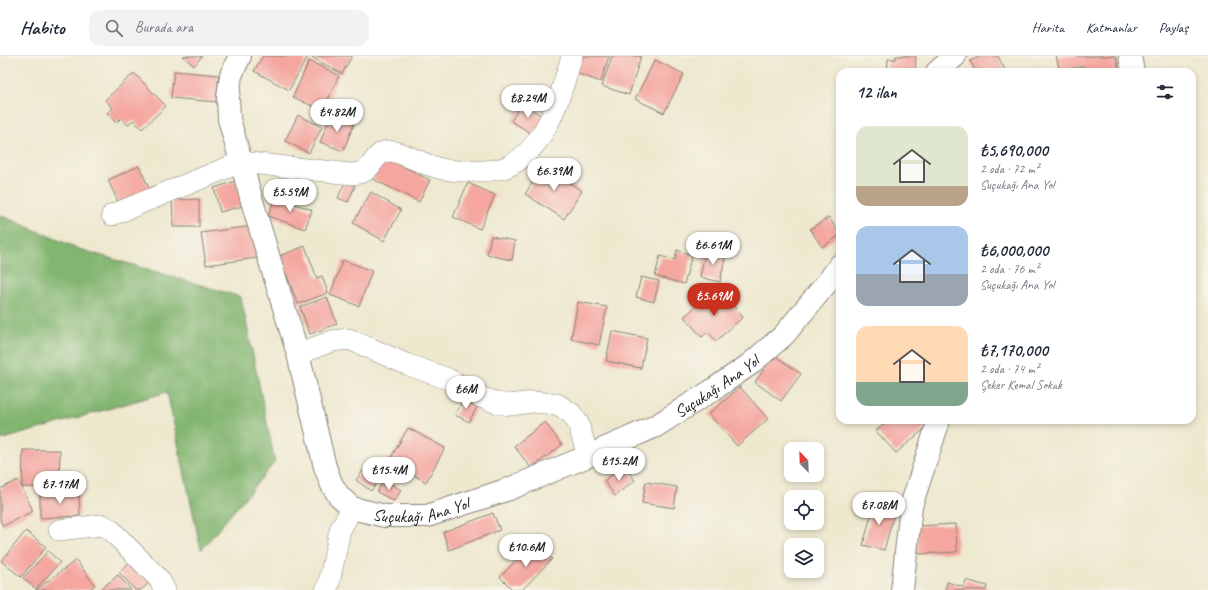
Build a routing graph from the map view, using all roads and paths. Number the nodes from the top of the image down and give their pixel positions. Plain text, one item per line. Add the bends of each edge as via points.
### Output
1 (240, 56) edge
2 (572, 56) edge
3 (940, 56) edge
4 (955, 56) edge
5 (1130, 56) edge
6 (937, 68) edge
7 (941, 68) edge
8 (1132, 68) edge
9 (241, 162) junction
10 (112, 215) dead end
11 (836, 271) edge
12 (298, 354) junction
13 (937, 424) edge
14 (588, 456) junction
15 (352, 508) junction
16 (59, 530) dead end
17 (165, 590) edge
18 (326, 590) edge
19 (902, 590) edge

1 - 9 street, Suçukağı Ana Yol via 232,75 228,97 229,118
2 - 9 street via 554,111 541,135 528,153 510,165 496,170 441,169 387,151 376,157 364,172 351,174
3 - 6 street
4 - 7 street
5 - 8 street
9 - 10 street
9 - 12 street, Suçukağı Ana Yol
11 - 14 street, Suçukağı Ana Yol via 784,335 749,365 656,426
12 - 14 street via 332,341 349,339 448,379 498,403 557,404 578,423
12 - 15 street, Suçukağı Ana Yol via 325,468 339,496
13 - 19 street via 911,506
14 - 15 street, Suçukağı Ana Yol via 509,489 427,516 385,516
15 - 18 street via 340,530
16 - 17 street via 102,525 110,529 159,579

